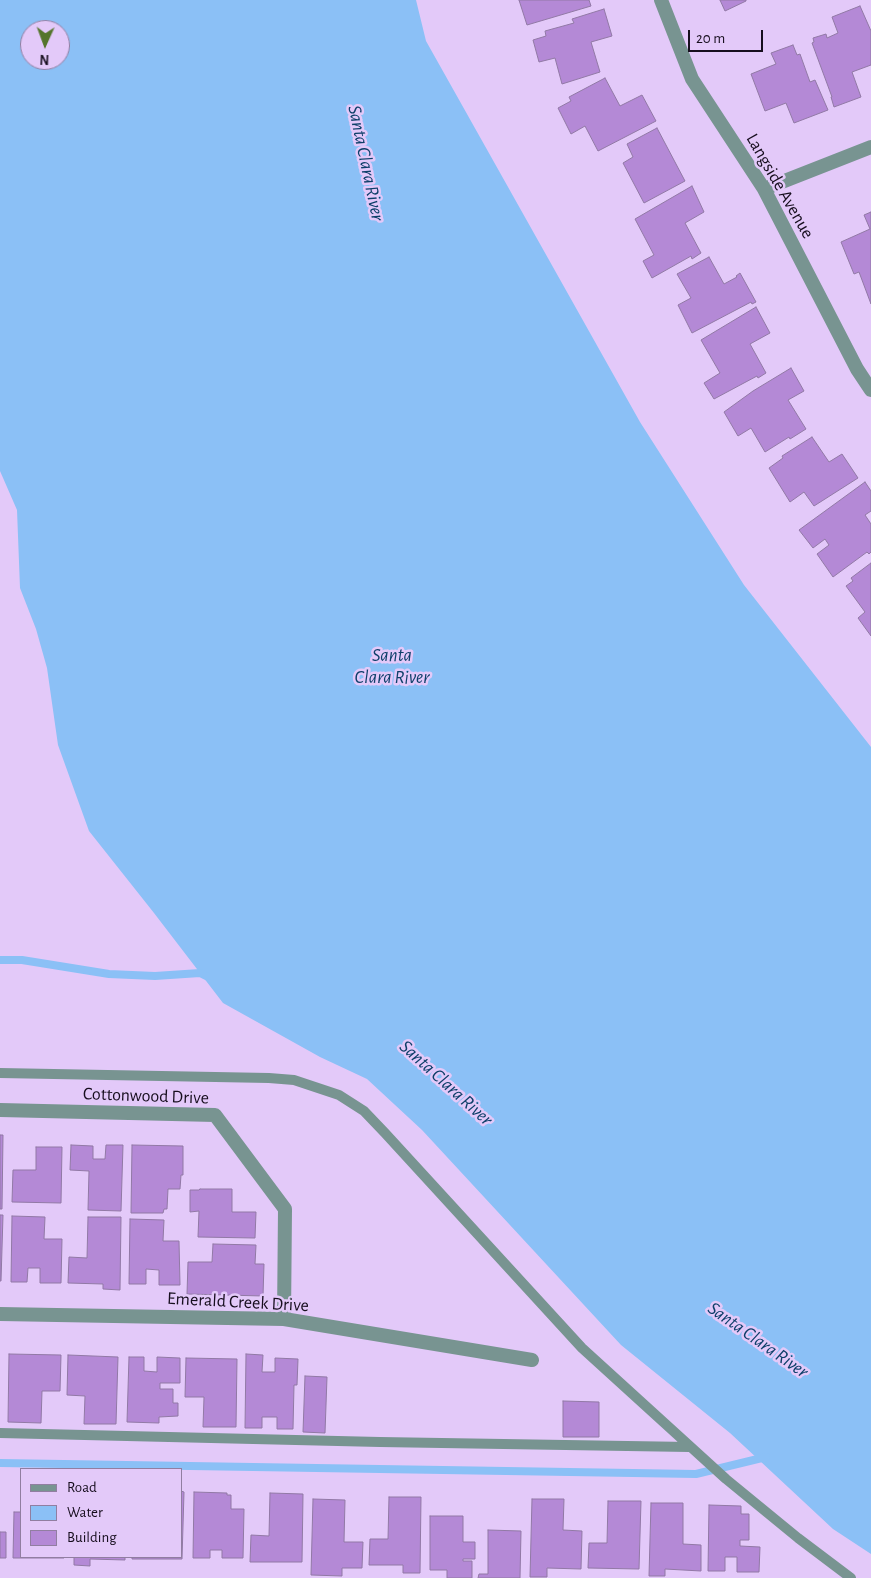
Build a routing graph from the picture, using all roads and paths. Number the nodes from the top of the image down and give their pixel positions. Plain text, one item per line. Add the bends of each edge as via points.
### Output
1 (661, 0) edge
2 (871, 147) edge
3 (764, 189) junction
4 (871, 390) edge
5 (0, 1072) edge
6 (0, 1110) edge
7 (0, 1314) edge
8 (284, 1319) junction
9 (532, 1360) dead end
10 (0, 1433) edge
11 (689, 1447) junction
12 (851, 1578) edge

1 - 3 street, Langside Avenue via 692,79
2 - 3 street
3 - 4 street, Langside Avenue via 856,369
5 - 11 lane via 269,1078 294,1080 339,1095 364,1111 386,1133 582,1348
6 - 8 street, Cottonwood Drive via 215,1116 285,1209
7 - 8 street, Emerald Creek Drive
8 - 9 street, Emerald Creek Drive
10 - 11 lane
11 - 12 lane

